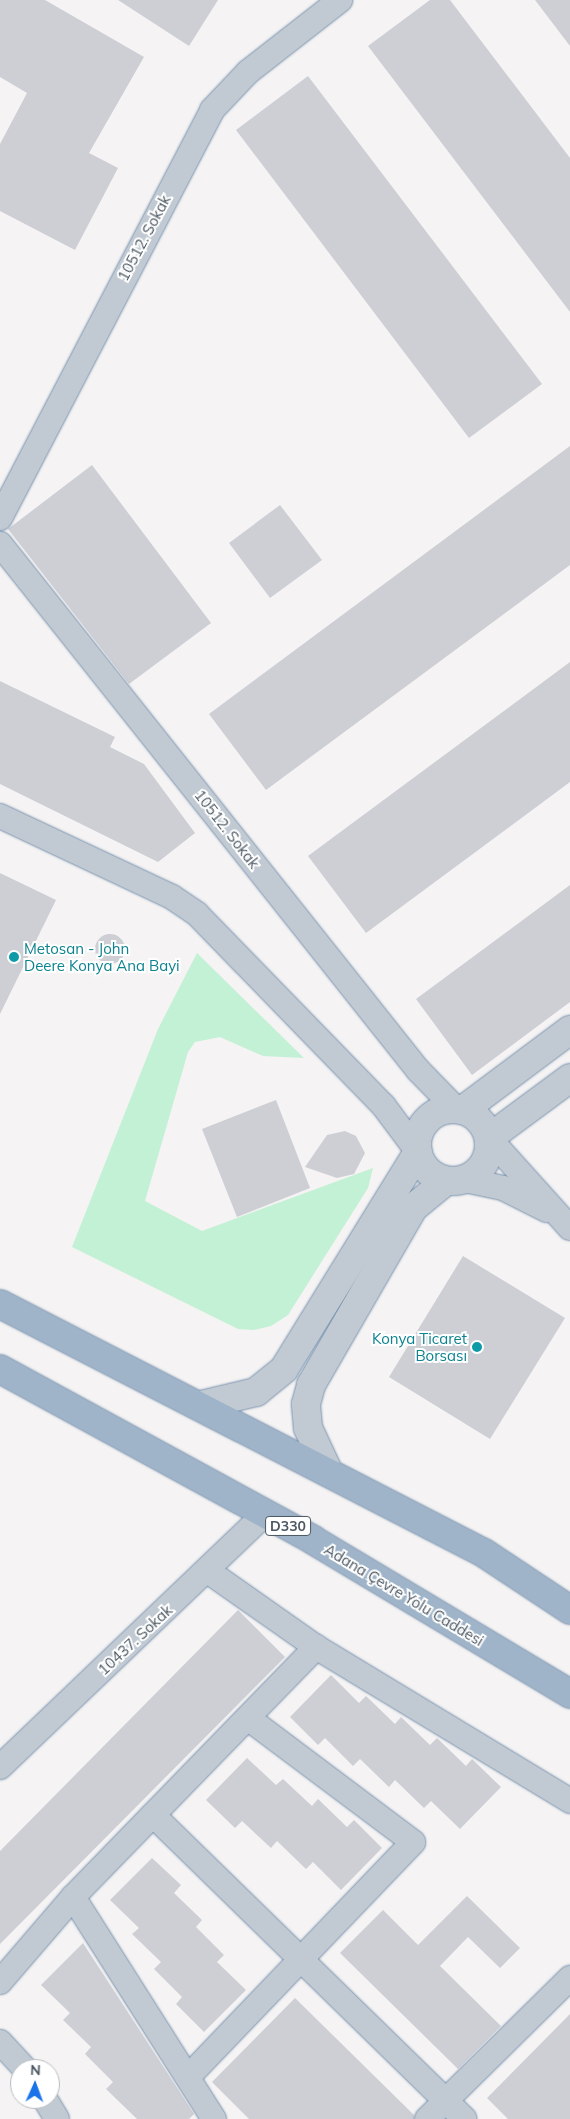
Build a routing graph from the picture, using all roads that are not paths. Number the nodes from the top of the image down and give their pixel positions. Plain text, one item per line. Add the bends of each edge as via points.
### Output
1 (340, 0) edge
2 (0, 518) edge
3 (0, 544) edge
4 (0, 816) edge
5 (570, 1030) edge
6 (570, 1078) edge
7 (460, 1110) junction
8 (489, 1138) junction
9 (418, 1152) junction
10 (455, 1180) junction
11 (566, 1223) edge
12 (0, 1304) edge
13 (0, 1369) edge
14 (200, 1405) junction
15 (328, 1471) junction
16 (266, 1513) junction
17 (208, 1572) junction
18 (570, 1610) edge
19 (316, 1647) junction
20 (570, 1694) edge
21 (248, 1718) junction
22 (1, 1766) edge
23 (570, 1801) edge
24 (153, 1814) junction
25 (73, 1897) junction
26 (299, 1958) junction
27 (570, 1978) edge
28 (0, 1982) edge
29 (0, 2042) edge
30 (16, 2059) edge
31 (188, 2077) junction
32 (445, 2101) junction
33 (214, 2119) edge
34 (427, 2119) edge
35 (464, 2119) edge

1 - 2 street, 10512. Sokak via 248,72 212,110
3 - 7 street, 10512. Sokak via 418,1070
4 - 9 street via 172,897 197,914 383,1105
5 - 7 street
6 - 8 street
7 - 8 street via 478,1119
7 - 9 street via 440,1112 425,1123
8 - 10 street via 484,1166
8 - 11 street
9 - 10 street via 425,1169
9 - 14 street via 284,1368 256,1392
10 - 11 street via 503,1188
10 - 15 street via 413,1208 311,1385 306,1404 308,1428
12 - 14 highway
13 - 16 highway, Adana Çevre Yolu Caddesi / D330
14 - 15 highway
15 - 18 highway via 484,1553
16 - 17 street, 10437. Sokak
16 - 20 highway, Adana Çevre Yolu Caddesi / D330
17 - 19 street
17 - 22 street, 10437. Sokak
19 - 21 street
19 - 23 street
21 - 24 street
21 - 26 street via 413,1842
24 - 25 street
24 - 26 street
25 - 28 street
25 - 31 street
26 - 31 street
26 - 32 street
27 - 32 street
29 - 30 street
31 - 33 street
32 - 34 street
32 - 35 street

